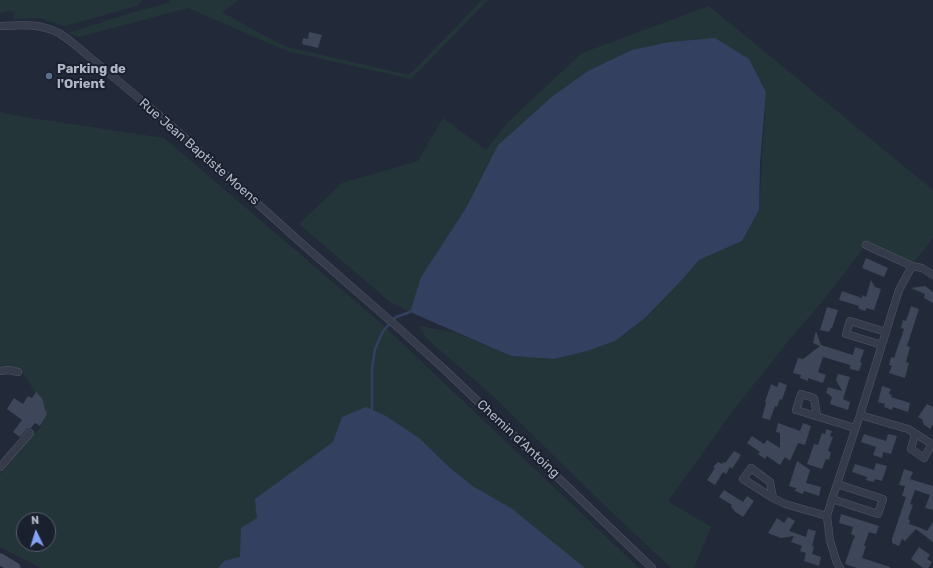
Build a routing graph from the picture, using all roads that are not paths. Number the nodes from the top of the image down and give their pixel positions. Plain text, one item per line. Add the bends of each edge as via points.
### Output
1 (0, 26) edge
2 (866, 245) dead end
3 (912, 266) junction
4 (933, 275) edge
5 (382, 314) joint
6 (886, 332) junction
7 (882, 345) junction
8 (0, 371) edge
9 (18, 372) dead end
10 (860, 414) junction
11 (817, 416) dead end
12 (855, 428) junction
13 (30, 433) dead end
14 (915, 434) dead end
15 (0, 467) edge
16 (837, 484) junction
17 (773, 498) junction
18 (832, 499) junction
19 (828, 516) junction
20 (0, 559) edge
21 (15, 568) edge
22 (652, 568) edge
23 (840, 568) edge

1 - 5 street, Rue Jean Baptiste Moens via 33,25 61,34 166,121
2 - 3 street
3 - 4 street via 922,268
3 - 6 street via 899,290
5 - 22 street, Chemin d'Antoing via 445,370
6 - 7 street
6 - 7 street via 850,321 846,334
7 - 10 street
8 - 9 street
10 - 12 street
10 - 14 street via 908,429
11 - 12 street
12 - 16 street
13 - 15 street
16 - 18 street
16 - 18 street via 883,499 878,514
17 - 17 street via 743,479 751,468 770,482
17 - 19 street
18 - 19 street
19 - 23 street via 830,541
20 - 21 main road

